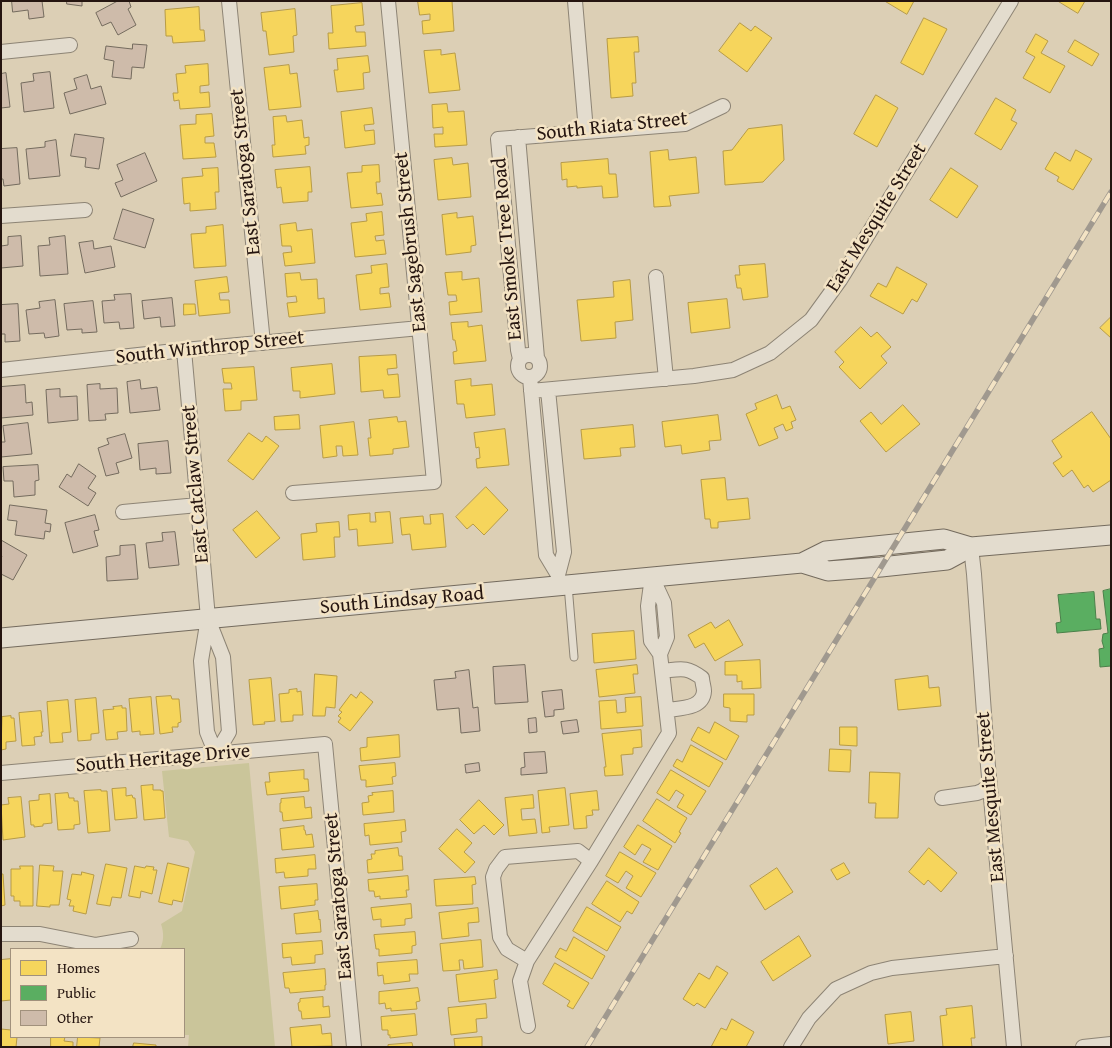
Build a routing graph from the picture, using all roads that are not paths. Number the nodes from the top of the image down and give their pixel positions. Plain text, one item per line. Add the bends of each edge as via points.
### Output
1 (229, 1) edge
2 (388, 1) edge
3 (575, 1) edge
4 (1011, 1) edge
5 (70, 45) dead end
6 (1, 52) edge
7 (723, 106) dead end
8 (586, 131) junction
9 (518, 137) junction
10 (498, 139) joint
11 (85, 210) dead end
12 (1, 216) edge
13 (527, 243) junction
14 (508, 245) junction
15 (656, 277) dead end
16 (531, 286) junction
17 (511, 288) junction
18 (420, 328) junction
19 (262, 343) junction
20 (184, 350) junction
21 (537, 358) junction
22 (520, 359) junction
23 (1, 370) edge
24 (666, 379) junction
25 (531, 384) junction
26 (548, 390) junction
27 (293, 493) dead end
28 (198, 505) junction
29 (123, 512) dead end
30 (1111, 535) edge
31 (970, 547) junction
32 (652, 577) junction
33 (562, 582) junction
34 (208, 618) junction
35 (1, 638) edge
36 (574, 658) dead end
37 (662, 671) junction
38 (666, 710) junction
39 (325, 744) joint
40 (216, 754) junction
41 (1, 773) edge
42 (990, 785) junction
43 (942, 798) dead end
44 (591, 861) junction
45 (1, 934) edge
46 (131, 939) dead end
47 (1006, 956) junction
48 (527, 961) junction
49 (528, 1026) dead end
50 (1111, 1044) edge
51 (354, 1047) edge
52 (791, 1047) edge
53 (1014, 1047) edge
54 (1083, 1047) edge

1 - 19 street, East Saratoga Street
2 - 18 street, East Sagebrush Street
3 - 8 street
4 - 24 street, East Mesquite Street via 840,280 812,320 770,353 733,370
5 - 6 street
7 - 8 street, South Riata Street via 685,124
8 - 9 street, South Riata Street
9 - 10 street, South Riata Street
9 - 13 street, East Smoke Tree Road
10 - 14 street, East Smoke Tree Road
11 - 12 street
13 - 14 street
13 - 16 street, East Smoke Tree Road
14 - 17 street, East Smoke Tree Road
15 - 24 street
16 - 17 street
16 - 21 street, East Smoke Tree Road
17 - 22 street, East Smoke Tree Road
18 - 19 street, South Winthrop Street
18 - 27 street, East Sagebrush Street via 434,482
19 - 20 street, South Winthrop Street
20 - 23 street, South Winthrop Street
20 - 28 street, East Catclaw Street
21 - 22 street via 530,354
21 - 25 street via 540,368
22 - 25 street, East Smoke Tree Road via 520,373
24 - 26 street, East Mesquite Street
25 - 26 street, East Mesquite Street
25 - 33 street via 546,555
26 - 33 street via 564,552
28 - 29 street
28 - 34 street, East Catclaw Street
30 - 31 main road, South Lindsay Road
31 - 32 main road, South Lindsay Road via 944,539 826,551 802,563
31 - 42 street, East Mesquite Street
32 - 33 main road, South Lindsay Road
32 - 37 street via 664,604 667,637 660,654
33 - 34 main road, South Lindsay Road
33 - 36 lane
34 - 35 main road, South Lindsay Road
34 - 40 street, East Catclaw Street via 201,661 207,732
34 - 40 street, East Catclaw Street via 223,657 229,732
37 - 38 street
37 - 38 street via 692,671 702,678 704,692 701,701 691,707
38 - 44 street via 669,733
39 - 40 street, South Heritage Drive
39 - 51 street, East Saratoga Street
40 - 41 street, South Heritage Drive
42 - 43 street via 977,793
42 - 47 street, East Mesquite Street
44 - 48 street
44 - 48 street via 578,851 506,858 496,869 493,877 500,937 507,949
45 - 46 street via 40,934 96,945
47 - 52 street via 870,973 836,989 809,1018
47 - 53 street, East Mesquite Street
48 - 49 street via 520,981
50 - 54 street

